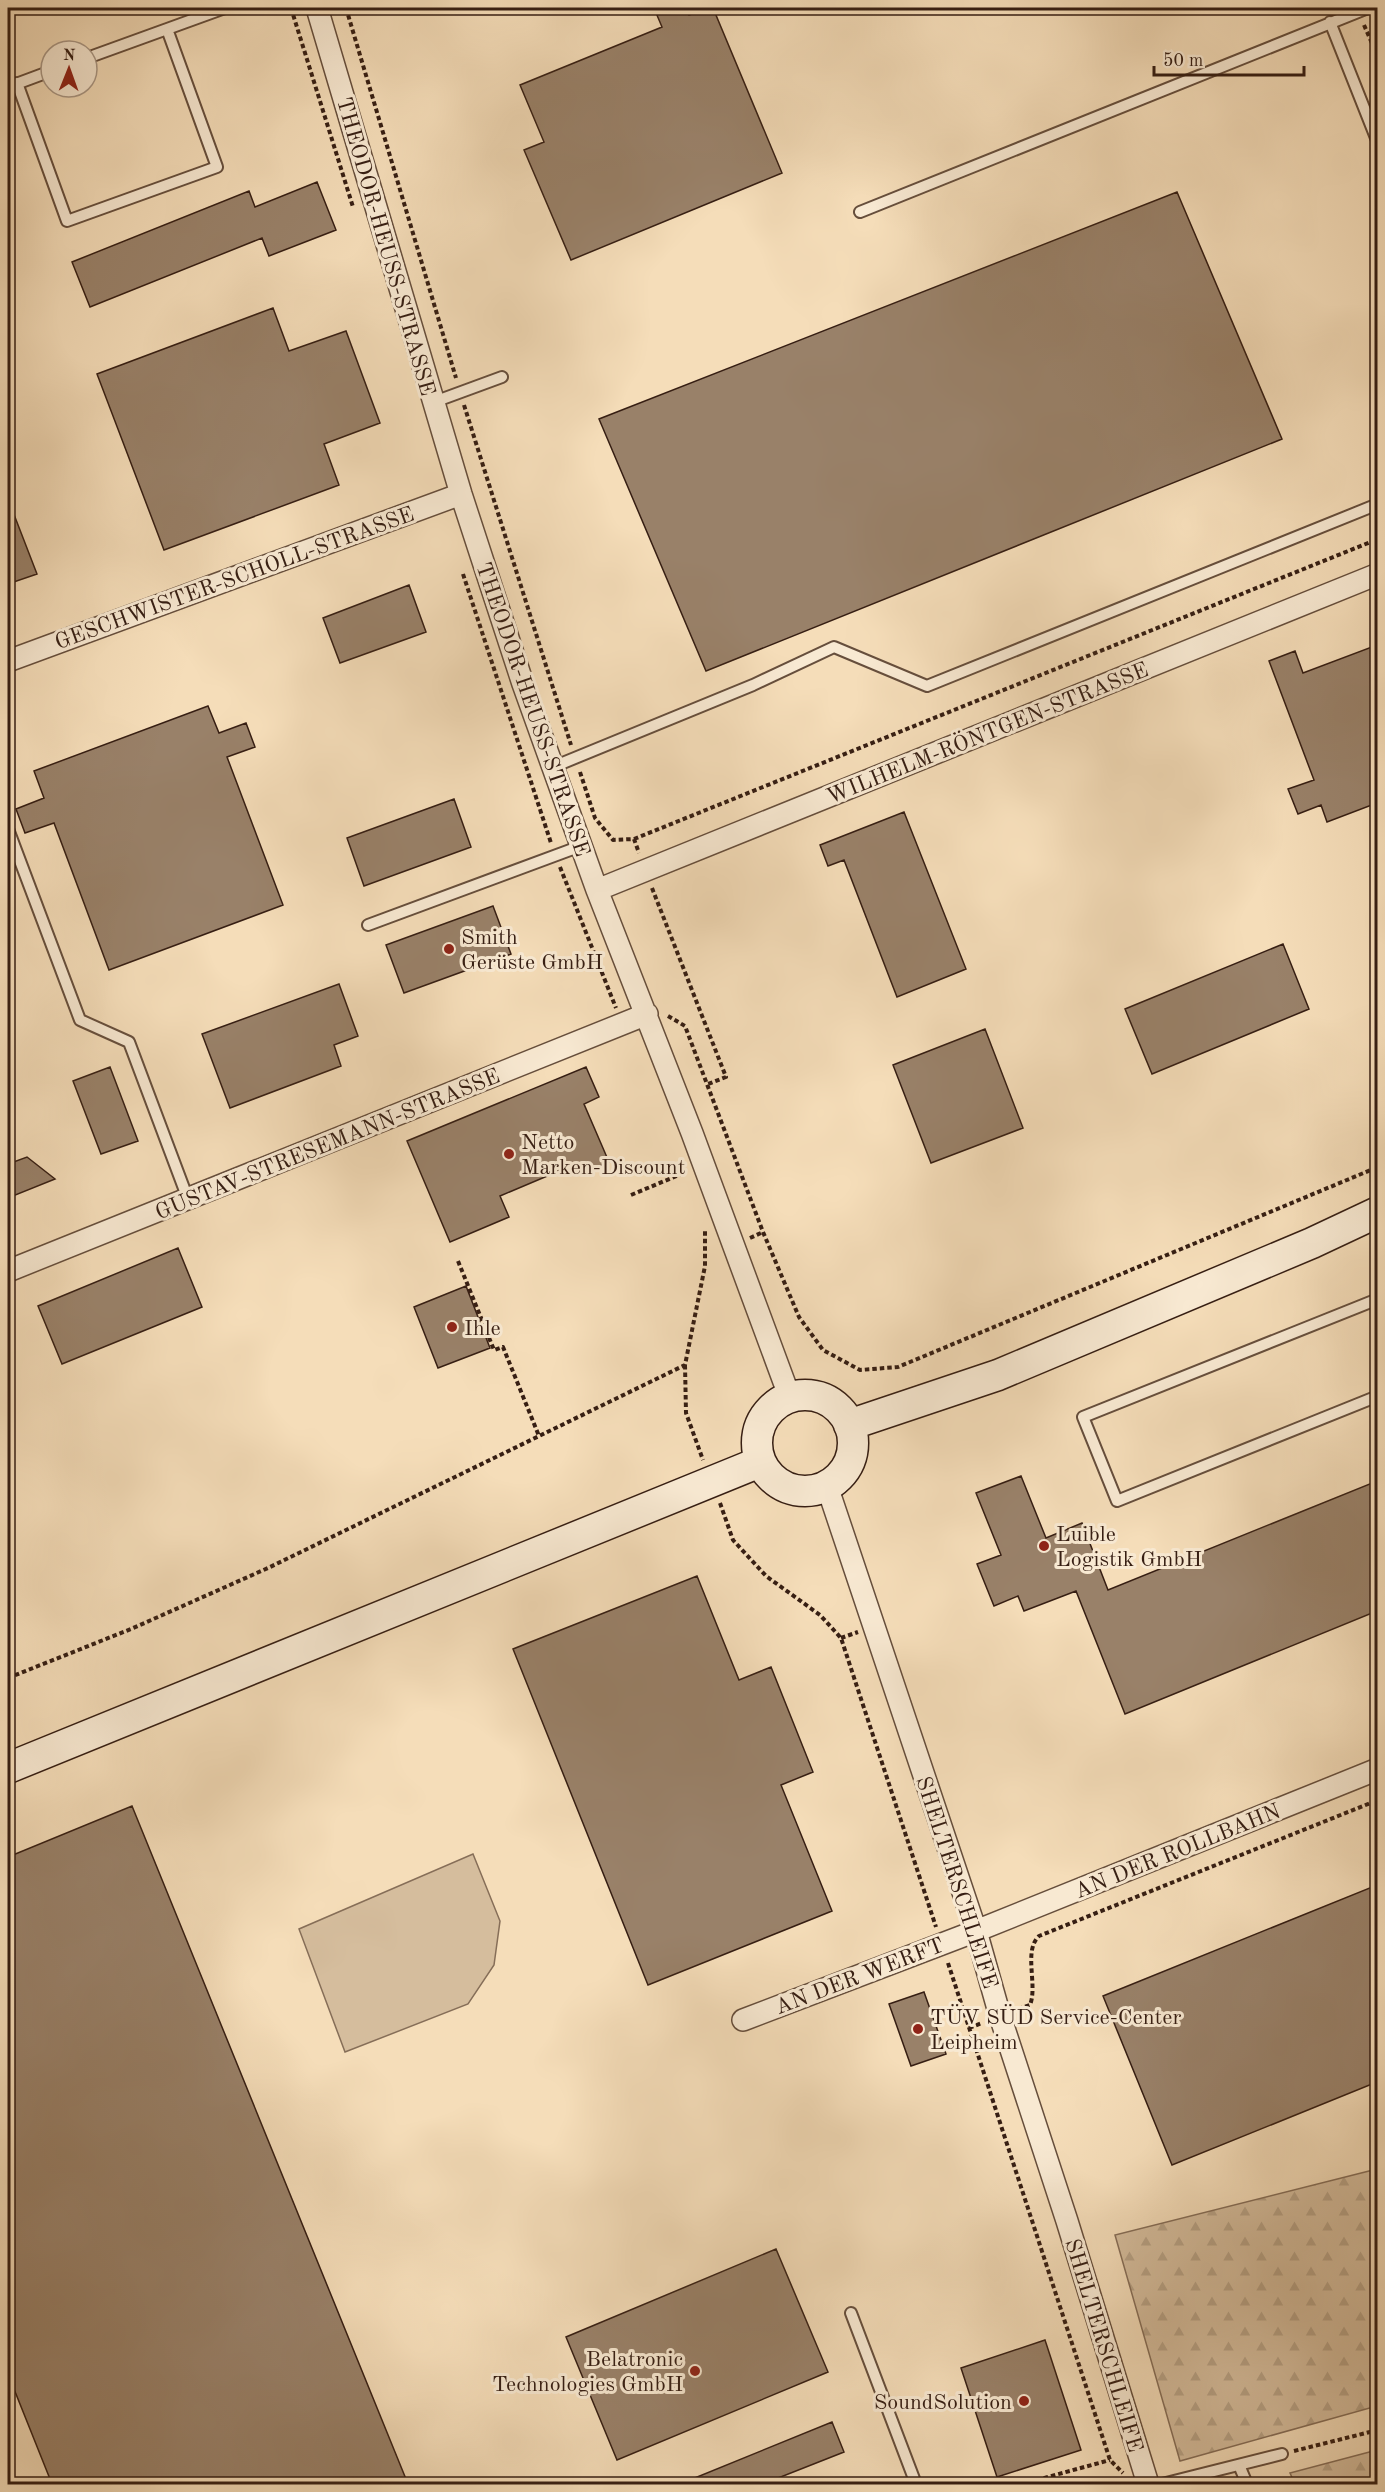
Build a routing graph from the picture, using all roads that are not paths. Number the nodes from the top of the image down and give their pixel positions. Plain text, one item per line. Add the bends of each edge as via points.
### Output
1 (225, 8) edge
2 (317, 8) edge
3 (1363, 9) edge
4 (1330, 22) junction
5 (167, 29) junction
6 (99, 54) edge
7 (39, 75) edge
8 (12, 85) edge
9 (1377, 143) edge
10 (860, 212) dead end
11 (502, 377) dead end
12 (434, 402) junction
13 (461, 494) junction
14 (1377, 504) edge
15 (1377, 573) edge
16 (8, 661) edge
17 (553, 766) junction
18 (8, 829) edge
19 (581, 846) junction
20 (597, 890) junction
21 (368, 925) dead end
22 (647, 1014) junction
23 (188, 1199) junction
24 (1377, 1212) edge
25 (8, 1271) edge
26 (1377, 1299) edge
27 (1377, 1396) edge
28 (790, 1398) junction
29 (849, 1425) junction
30 (760, 1462) junction
31 (827, 1486) junction
32 (8, 1768) edge
33 (1377, 1769) edge
34 (976, 1930) junction
35 (743, 2020) dead end
36 (851, 2313) dead end
37 (1282, 2454) road end
38 (1239, 2465) junction
39 (916, 2484) edge
40 (1148, 2484) edge
41 (1162, 2484) edge
42 (1246, 2484) edge

1 - 5 lane
2 - 12 street, THEODOR-HEUSS-STRASSE
3 - 4 lane
4 - 9 lane
4 - 10 lane
5 - 6 lane
5 - 8 lane via 217,166 121,202 67,221
7 - 8 lane
11 - 12 lane
12 - 13 street, THEODOR-HEUSS-STRASSE
13 - 16 street, GESCHWISTER-SCHOLL-STRASSE
13 - 17 street, THEODOR-HEUSS-STRASSE
14 - 17 lane via 927,686 834,647 753,685
15 - 20 street, WILHELM-RÖNTGEN-STRASSE
17 - 19 street, THEODOR-HEUSS-STRASSE
18 - 23 lane via 80,1020 129,1042
19 - 20 street, THEODOR-HEUSS-STRASSE
19 - 21 lane
20 - 22 street, THEODOR-HEUSS-STRASSE
22 - 23 street, GUSTAV-STRESEMANN-STRASSE
22 - 28 street, THEODOR-HEUSS-STRASSE
23 - 25 street, GUSTAV-STRESEMANN-STRASSE
24 - 29 main road via 998,1376
26 - 27 lane via 1083,1417 1117,1501
28 - 29 main road via 808,1395 825,1400 840,1410
28 - 30 main road via 776,1405 761,1423 756,1447
29 - 31 main road via 853,1442 850,1460 841,1475
30 - 31 main road via 771,1478 788,1489 808,1491
30 - 32 main road
31 - 34 street, SHELTERSCHLEIFE
33 - 34 street, AN DER ROLLBAHN
34 - 35 street, AN DER WERFT
34 - 40 street, SHELTERSCHLEIFE via 999,2016
36 - 39 lane
37 - 38 lane
38 - 41 lane
38 - 42 lane

